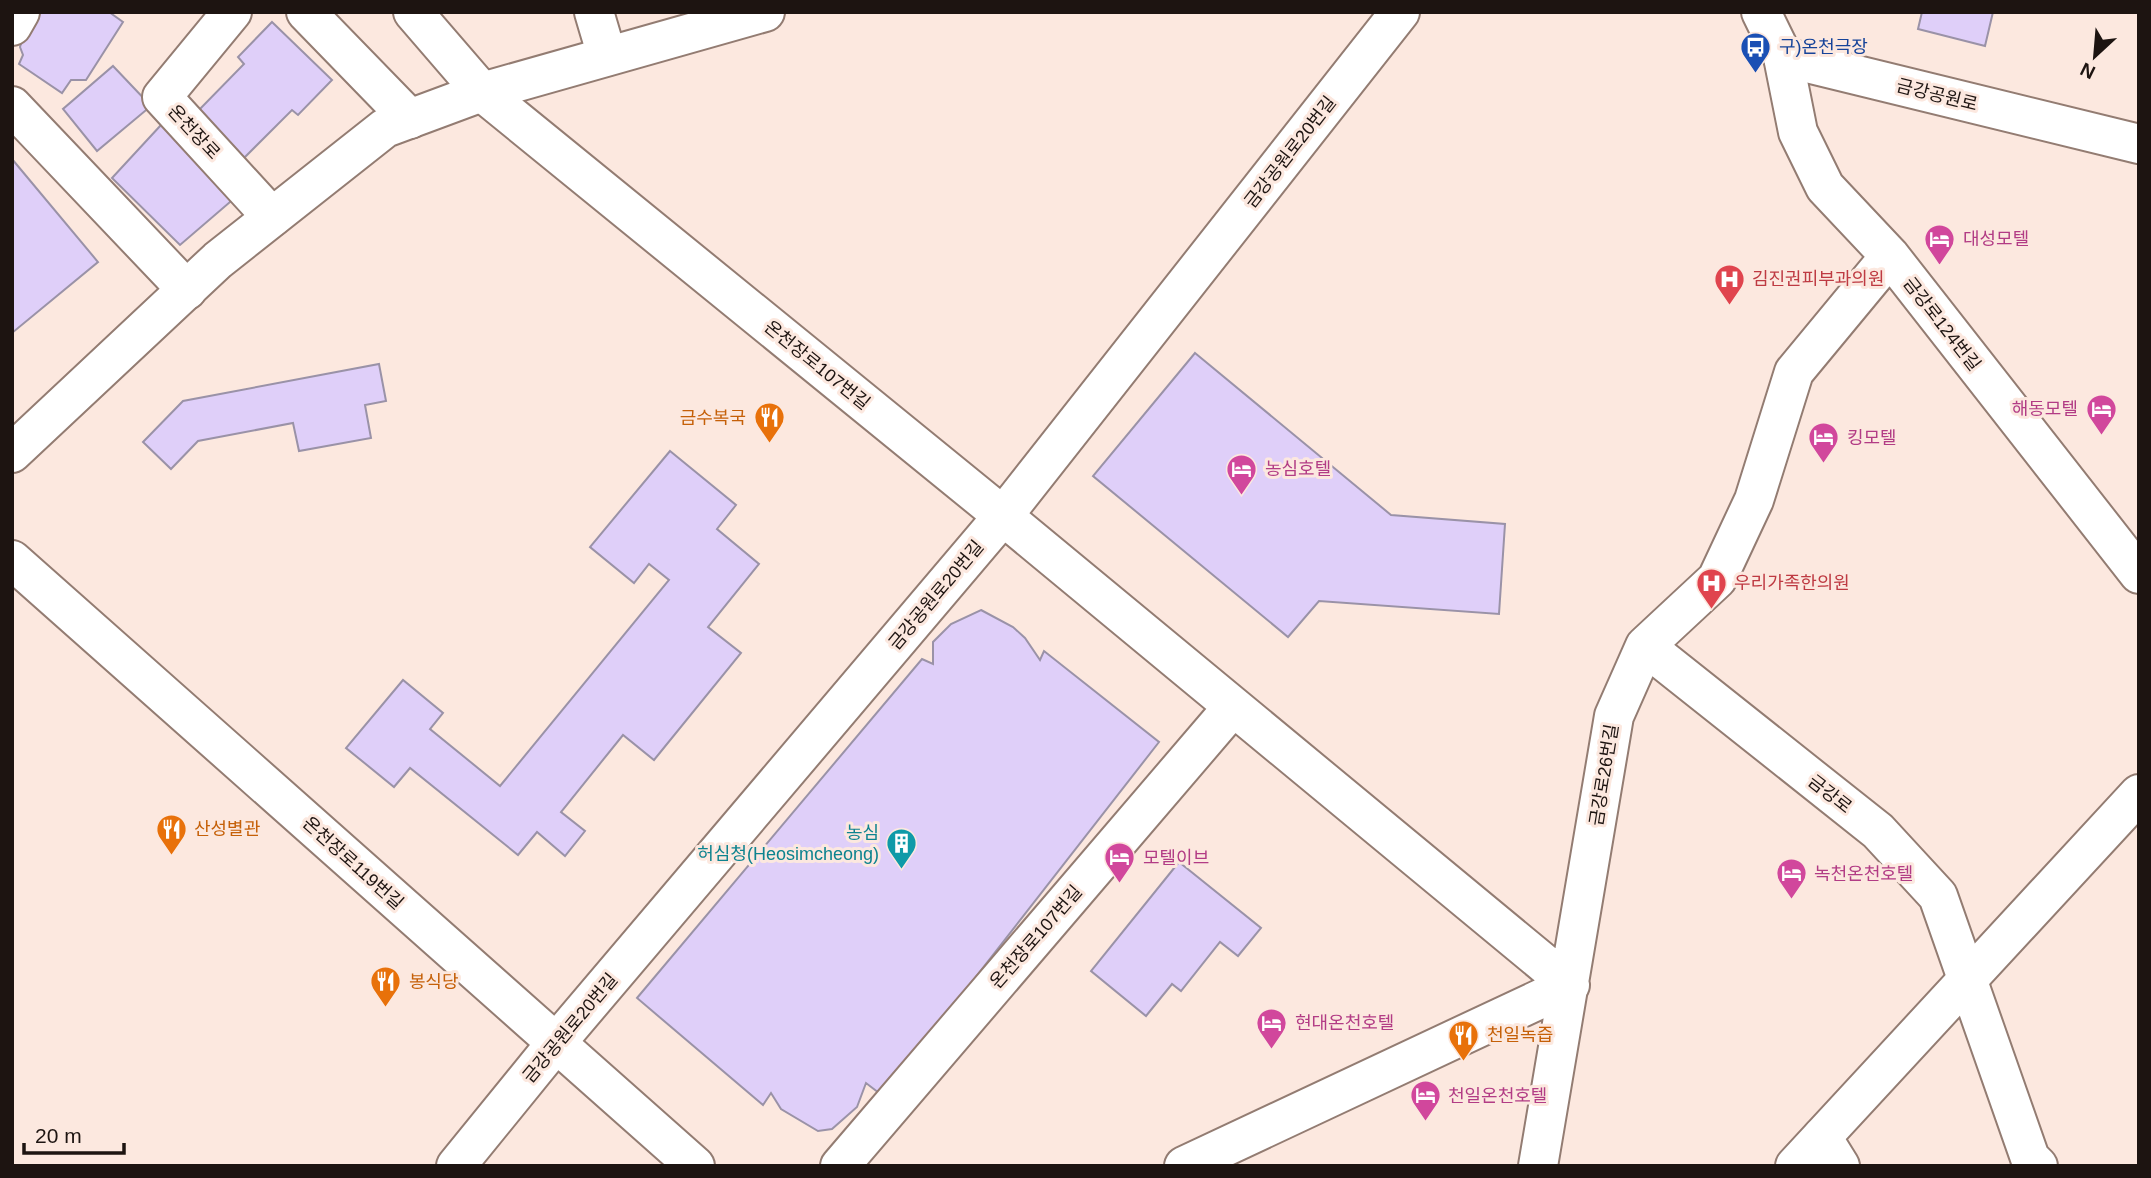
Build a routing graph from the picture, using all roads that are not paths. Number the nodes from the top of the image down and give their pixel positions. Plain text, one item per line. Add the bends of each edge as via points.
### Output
1 (20, 12) edge
2 (232, 12) edge
3 (306, 12) edge
4 (413, 12) edge
5 (594, 12) edge
6 (765, 12) edge
7 (1400, 12) edge
8 (1761, 12) edge
9 (12, 26) edge
10 (607, 56) junction
11 (1783, 57) junction
12 (482, 92) junction
13 (12, 106) edge
14 (410, 119) junction
15 (2139, 144) edge
16 (272, 217) junction
17 (1890, 256) junction
18 (187, 290) junction
19 (12, 453) edge
20 (1003, 516) junction
21 (12, 559) edge
22 (2139, 575) edge
23 (1645, 646) junction
24 (1232, 708) junction
25 (2139, 794) edge
26 (1969, 978) junction
27 (1570, 985) junction
28 (556, 1043) junction
29 (1831, 1152) edge
30 (456, 1166) edge
31 (695, 1166) edge
32 (840, 1166) edge
33 (1184, 1166) edge
34 (1538, 1166) edge
35 (1795, 1166) edge
36 (2038, 1166) edge

1 - 9 street
2 - 16 street, 온천장로 via 162,97
3 - 14 street
4 - 12 street, 온천장로107번길
5 - 10 street
6 - 10 street
7 - 20 street, 금강공원로20번길
8 - 11 street
10 - 12 street
11 - 15 street, 금강공원로
11 - 17 street, 금강로124번길 via 1798,132 1825,187
12 - 14 street
12 - 20 street, 온천장로107번길
13 - 18 street
14 - 16 street via 385,128
16 - 18 street
17 - 22 street, 금강로124번길
17 - 23 street, 금강로26번길 via 1794,372 1754,500 1717,579
18 - 19 street
20 - 24 street, 온천장로107번길
20 - 28 street, 금강공원로20번길
21 - 28 street, 온천장로119번길
23 - 26 street, 금강로 via 1878,831 1938,896
23 - 27 street, 금강로26번길 via 1614,716
24 - 27 street, 온천장로107번길
24 - 32 street, 온천장로107번길
25 - 26 street
26 - 29 street
26 - 36 street, 금강로 via 2030,1158
27 - 33 street
27 - 34 street, 금강로26번길
28 - 30 street, 금강공원로20번길
28 - 31 street, 온천장로119번길
29 - 35 street

